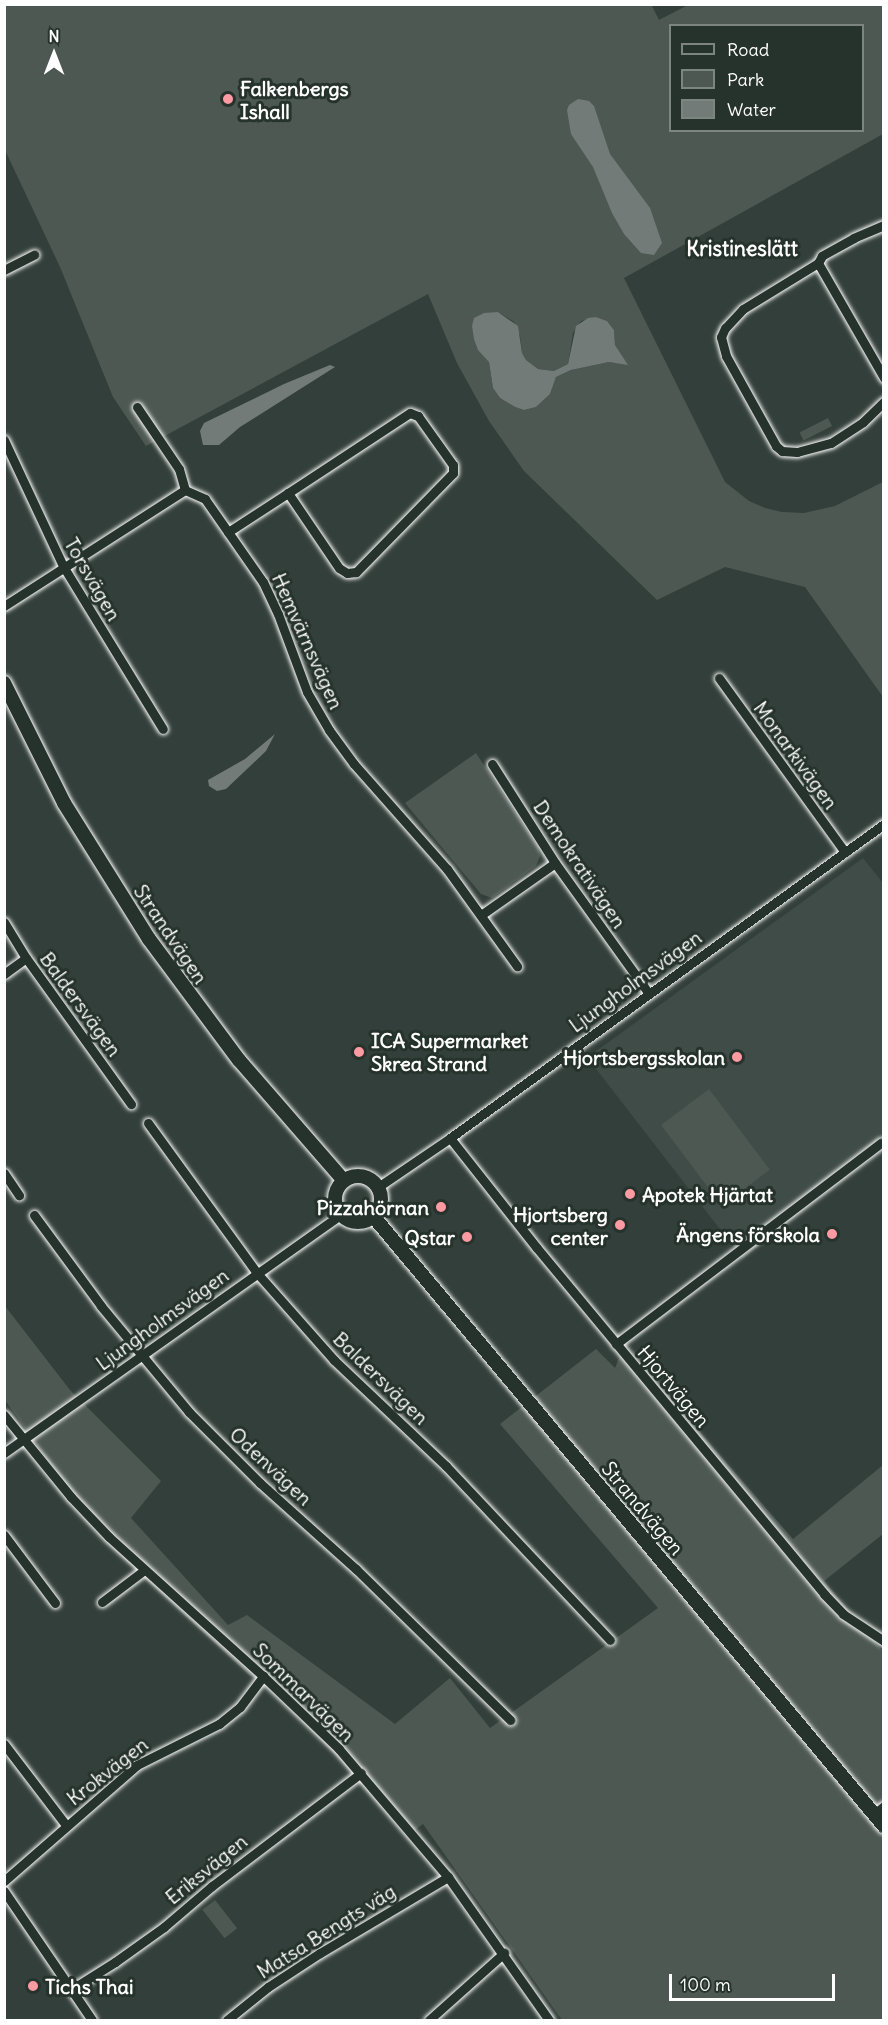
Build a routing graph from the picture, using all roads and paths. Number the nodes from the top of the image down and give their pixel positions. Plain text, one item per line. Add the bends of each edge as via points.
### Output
1 (884, 225) edge
2 (34, 255) dead end
3 (818, 263) junction
4 (4, 270) edge
5 (884, 378) edge
6 (884, 402) edge
7 (137, 407) dead end
8 (4, 440) edge
9 (184, 490) junction
10 (288, 493) junction
11 (228, 532) junction
12 (63, 566) junction
13 (4, 606) edge
14 (719, 678) dead end
15 (4, 683) edge
16 (162, 729) dead end
17 (492, 764) dead end
18 (884, 824) edge
19 (846, 852) junction
20 (555, 863) junction
21 (480, 915) junction
22 (4, 922) edge
23 (26, 958) junction
24 (517, 966) dead end
25 (4, 974) edge
26 (648, 994) junction
27 (131, 1104) dead end
28 (147, 1123) dead end
29 (450, 1138) junction
30 (881, 1143) dead end
31 (4, 1173) edge
32 (344, 1181) junction
33 (378, 1187) junction
34 (19, 1195) dead end
35 (341, 1214) junction
36 (34, 1215) dead end
37 (373, 1216) junction
38 (257, 1273) junction
39 (616, 1344) junction
40 (141, 1357) junction
41 (4, 1415) edge
42 (23, 1440) junction
43 (4, 1452) edge
44 (4, 1535) edge
45 (143, 1571) junction
46 (102, 1602) dead end
47 (55, 1603) dead end
48 (610, 1640) dead end
49 (884, 1641) edge
50 (263, 1676) junction
51 (510, 1720) dead end
52 (4, 1744) edge
53 (361, 1773) junction
54 (878, 1811) edge
55 (66, 1826) junction
56 (884, 1826) edge
57 (448, 1877) junction
58 (4, 1881) edge
59 (4, 1891) edge
60 (504, 1953) junction
61 (72, 1989) junction
62 (92, 2020) edge
63 (227, 2020) edge
64 (429, 2020) edge
65 (549, 2020) edge

1 - 3 street via 822,256
2 - 4 street
3 - 5 street
3 - 6 street via 734,316 721,337 726,356 782,451 797,452 831,442 863,422
7 - 9 street via 179,469
8 - 12 street, Torsvägen
9 - 11 street, Hemvärnsvägen via 205,499
9 - 12 street
10 - 10 street via 410,413 418,416 453,465 453,473 356,572 347,573 339,568
10 - 11 street
11 - 21 street, Hemvärnsvägen via 272,598 307,692 329,730 447,869
12 - 13 street
12 - 16 street, Torsvägen
14 - 19 street, Monarkivägen
15 - 32 street, Strandvägen via 64,803 149,939 239,1060
17 - 20 street, Demokrativägen
18 - 19 street, Ljungholmsvägen
19 - 26 street, Ljungholmsvägen
20 - 21 street
20 - 26 street, Demokrativägen
21 - 24 street, Hemvärnsvägen
22 - 23 street, Baldersvägen
23 - 25 street
23 - 27 street, Baldersvägen
26 - 29 street, Ljungholmsvägen
28 - 38 street, Baldersvägen
29 - 33 street, Ljungholmsvägen
29 - 39 street, Hjortvägen
30 - 39 street
31 - 34 street
32 - 33 street via 362,1176
32 - 35 street via 335,1197
33 - 37 street via 381,1199
35 - 37 street via 357,1221
35 - 38 street, Ljungholmsvägen
36 - 40 street, Odenvägen
37 - 54 street, Strandvägen
38 - 40 street, Ljungholmsvägen
38 - 48 street, Baldersvägen via 334,1360 446,1466
39 - 49 street, Hjortvägen via 824,1594 843,1614
40 - 42 street, Ljungholmsvägen
40 - 51 street, Odenvägen via 260,1483 356,1569
41 - 42 street, Sommarvägen
42 - 43 street, Ljungholmsvägen
42 - 45 street, Sommarvägen via 71,1497
44 - 47 street
45 - 46 street
45 - 50 street, Sommarvägen
50 - 53 street, Sommarvägen
50 - 55 street, Krokvägen via 219,1724 137,1766
52 - 55 street
53 - 57 street, Sommarvägen
53 - 61 street, Eriksvägen via 154,1934
54 - 56 street, Strandvägen
55 - 58 street, Krokvägen
57 - 60 street, Sommarvägen
57 - 63 street, Matsa Bengts väg via 320,1953
59 - 61 street
60 - 64 street
60 - 65 street, Sommarvägen
61 - 62 street

